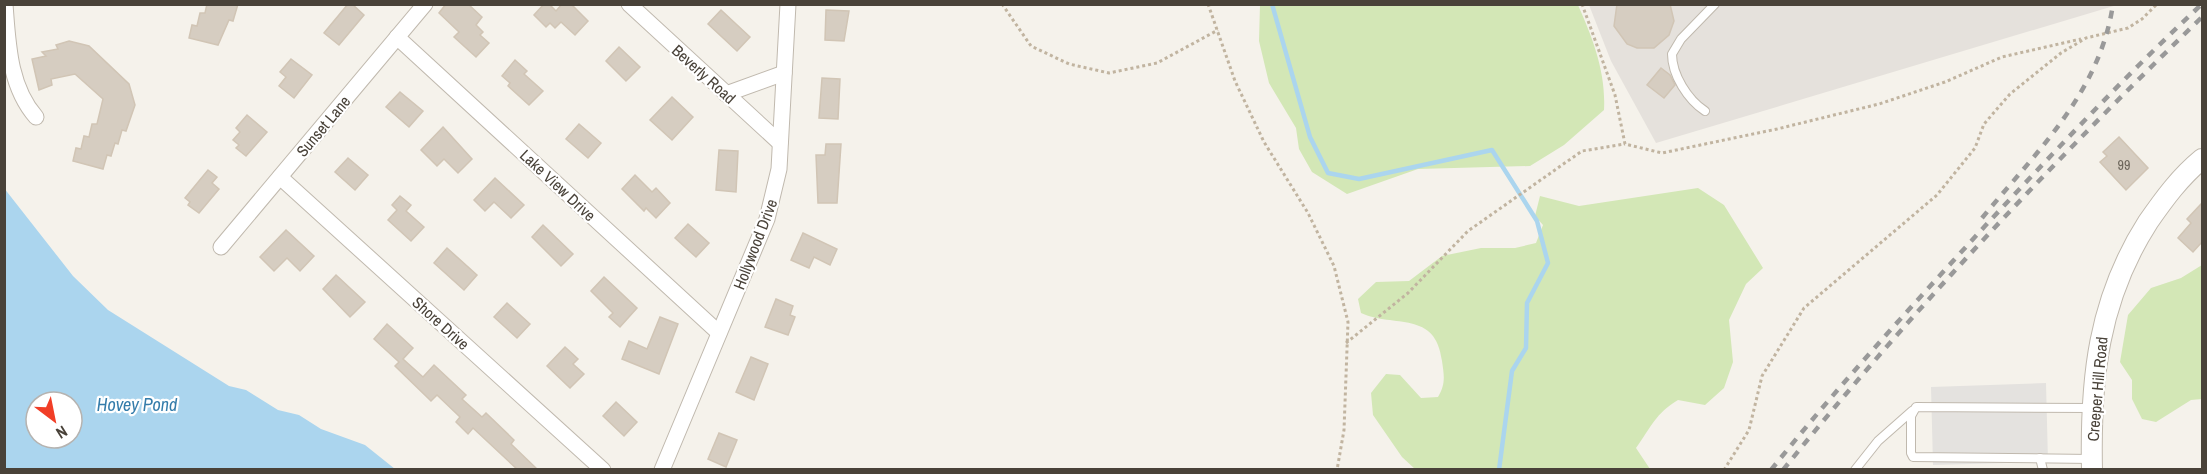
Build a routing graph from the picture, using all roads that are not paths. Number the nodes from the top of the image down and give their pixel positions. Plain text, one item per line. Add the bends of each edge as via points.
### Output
1 (5, 4) edge
2 (425, 4) edge
3 (628, 4) edge
4 (788, 4) edge
5 (1715, 4) edge
6 (397, 37) junction
7 (784, 73) junction
8 (726, 94) junction
9 (1705, 111) dead end
10 (36, 117) dead end
11 (780, 143) junction
12 (2202, 159) edge
13 (280, 177) junction
14 (221, 247) dead end
15 (720, 333) junction
16 (2092, 408) junction
17 (1912, 411) junction
18 (2040, 458) junction
19 (2092, 464) edge
20 (603, 470) edge
21 (662, 470) edge
22 (1855, 470) edge
23 (2043, 470) edge

1 - 10 street via 18,87
2 - 6 street, Sunset Lane
3 - 8 street, Beverly Road
4 - 7 street, Hollywood Drive
5 - 9 lane via 1672,54 1674,70 1687,93
6 - 13 street, Sunset Lane
6 - 15 street, Lake View Drive
7 - 8 street
7 - 11 street, Hollywood Drive
8 - 11 street, Beverly Road
11 - 15 street, Hollywood Drive via 771,207
12 - 16 street, Creeper Hill Road via 2165,197 2120,271 2102,328
13 - 14 street, Sunset Lane
13 - 20 street, Shore Drive
15 - 21 street, Hollywood Drive
16 - 17 lane via 1916,407
16 - 19 street, Creeper Hill Road
17 - 18 lane via 1913,457
17 - 22 lane via 1878,441
18 - 19 lane
18 - 23 lane

